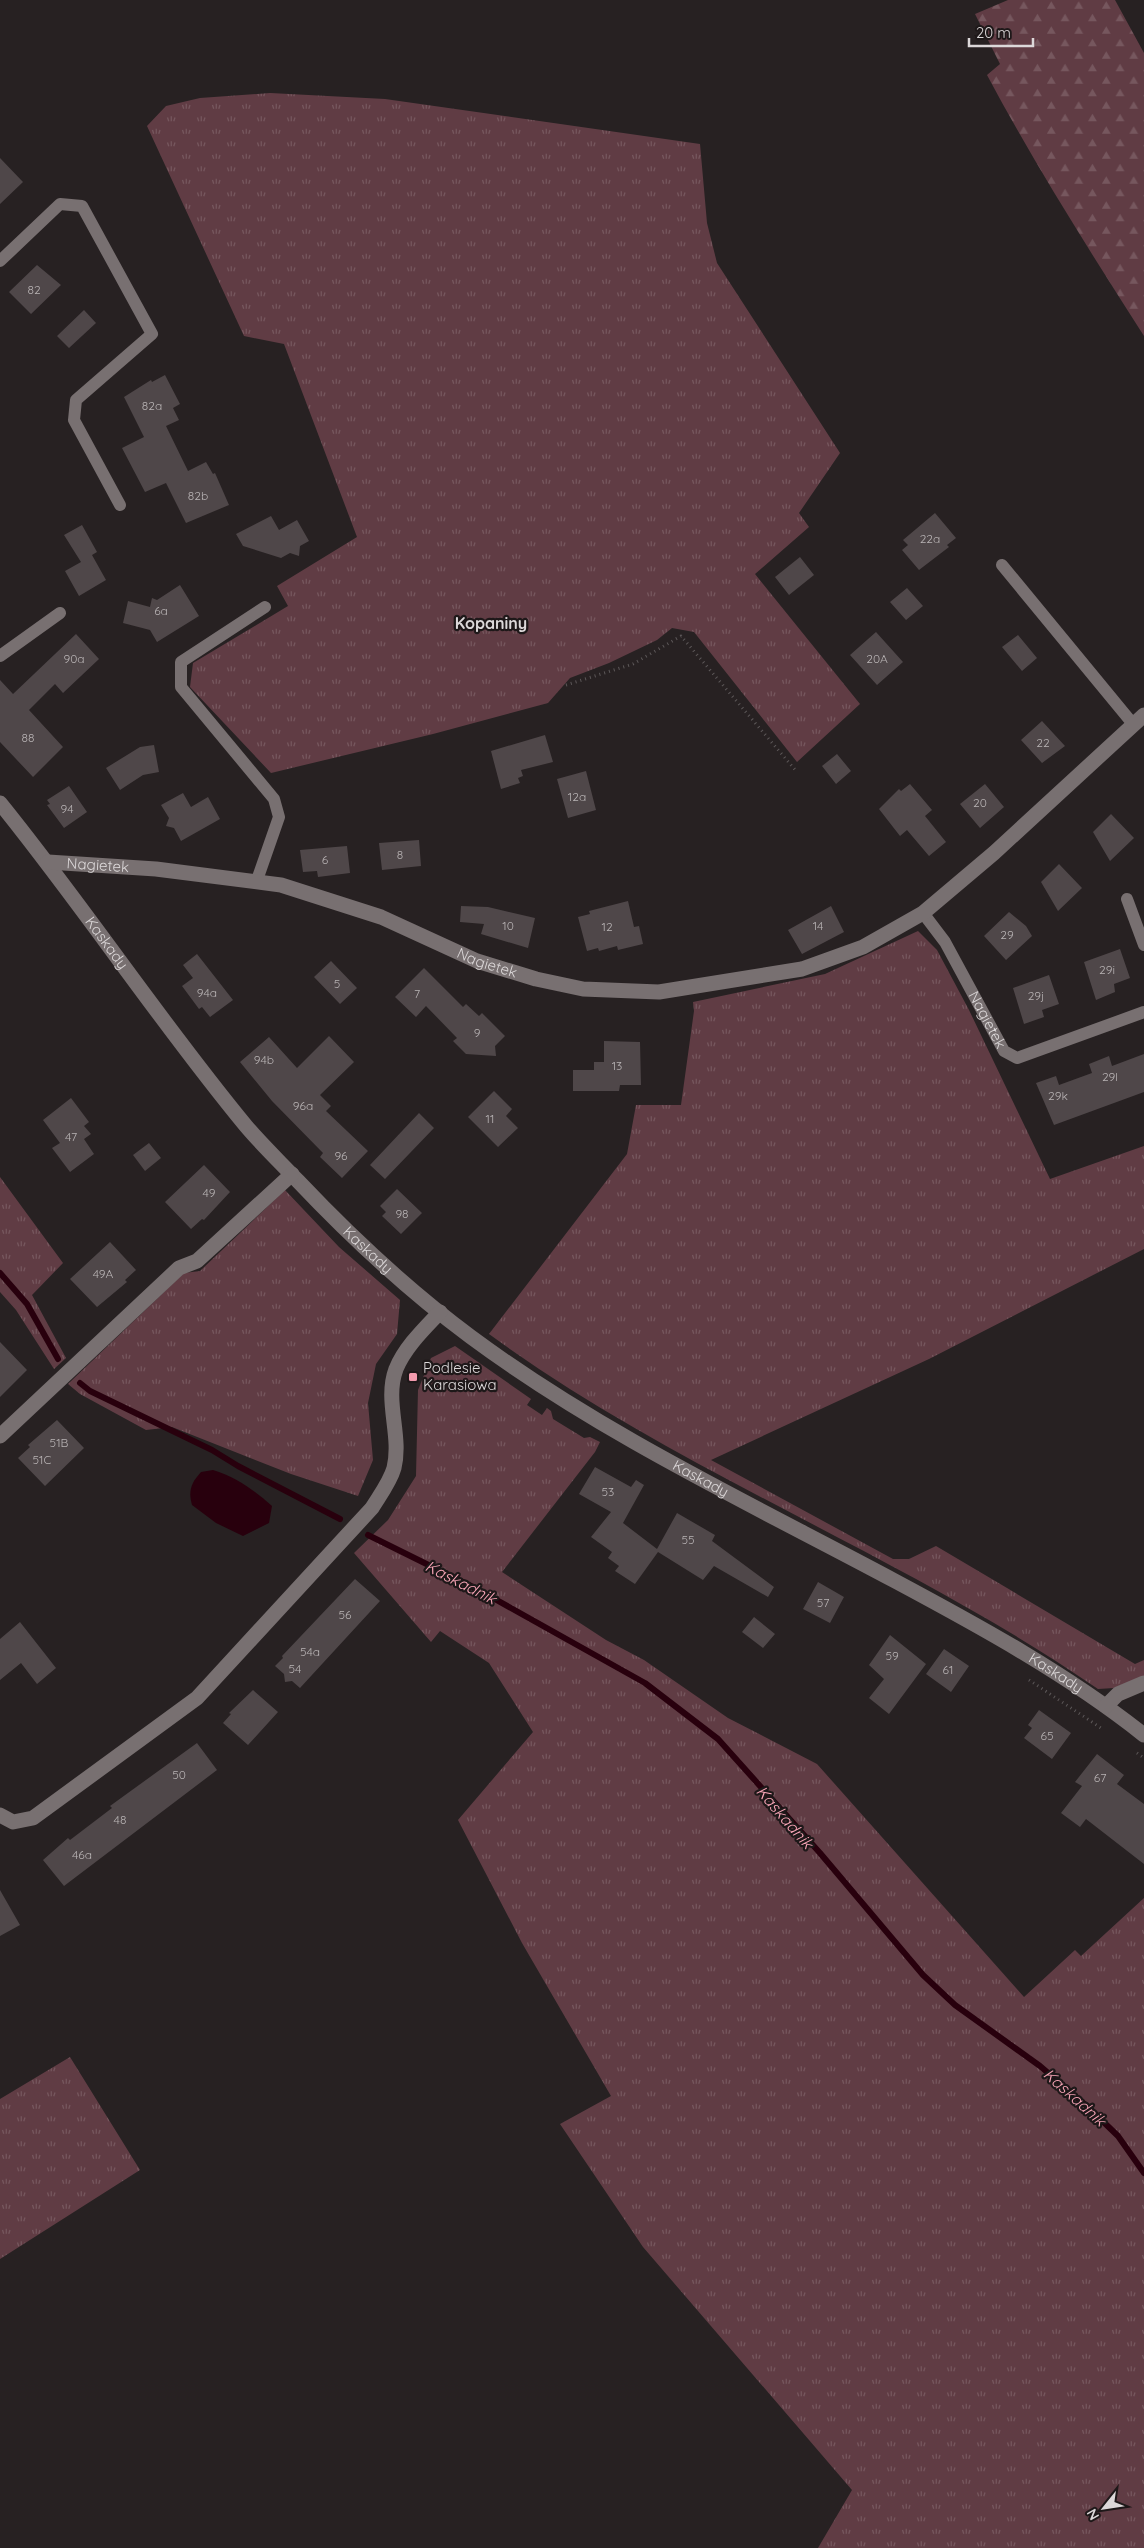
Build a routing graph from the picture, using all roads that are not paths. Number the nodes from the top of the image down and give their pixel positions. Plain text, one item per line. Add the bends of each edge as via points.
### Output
1 (0, 261) edge
2 (120, 505) dead end
3 (1002, 565) dead end
4 (265, 607) dead end
5 (60, 613) dead end
6 (0, 656) edge
7 (1139, 720) edge
8 (0, 803) edge
9 (48, 862) junction
10 (257, 880) junction
11 (1128, 900) dead end
12 (923, 913) junction
13 (1144, 945) edge
14 (1144, 1012) edge
15 (292, 1174) junction
16 (440, 1312) junction
17 (0, 1436) edge
18 (1144, 1683) edge
19 (1106, 1706) junction
20 (1144, 1735) edge
21 (0, 1815) edge

1 - 2 lane via 60,204 82,206 152,334 76,400 74,420
3 - 7 lane
4 - 10 lane via 181,662 181,687 274,799 279,817
5 - 6 lane
7 - 12 street, Nagietek via 994,853
8 - 9 street, Kaskady
9 - 10 street, Nagietek via 156,868
9 - 15 street, Kaskady via 248,1129
10 - 12 street, Nagietek via 381,917 478,961 536,979 592,990 659,992 802,969 863,947
11 - 13 lane
12 - 14 lane, Nagietek via 945,942 1004,1051 1017,1058
15 - 16 street, Kaskady via 397,1277
15 - 17 street via 197,1261 179,1268
16 - 19 street, Kaskady via 539,1384 613,1430 968,1620
16 - 21 street via 404,1354 396,1371 392,1388 396,1446 394,1467 372,1508 197,1698 33,1818 13,1822
18 - 19 street via 1118,1694
19 - 20 street, Kaskady

